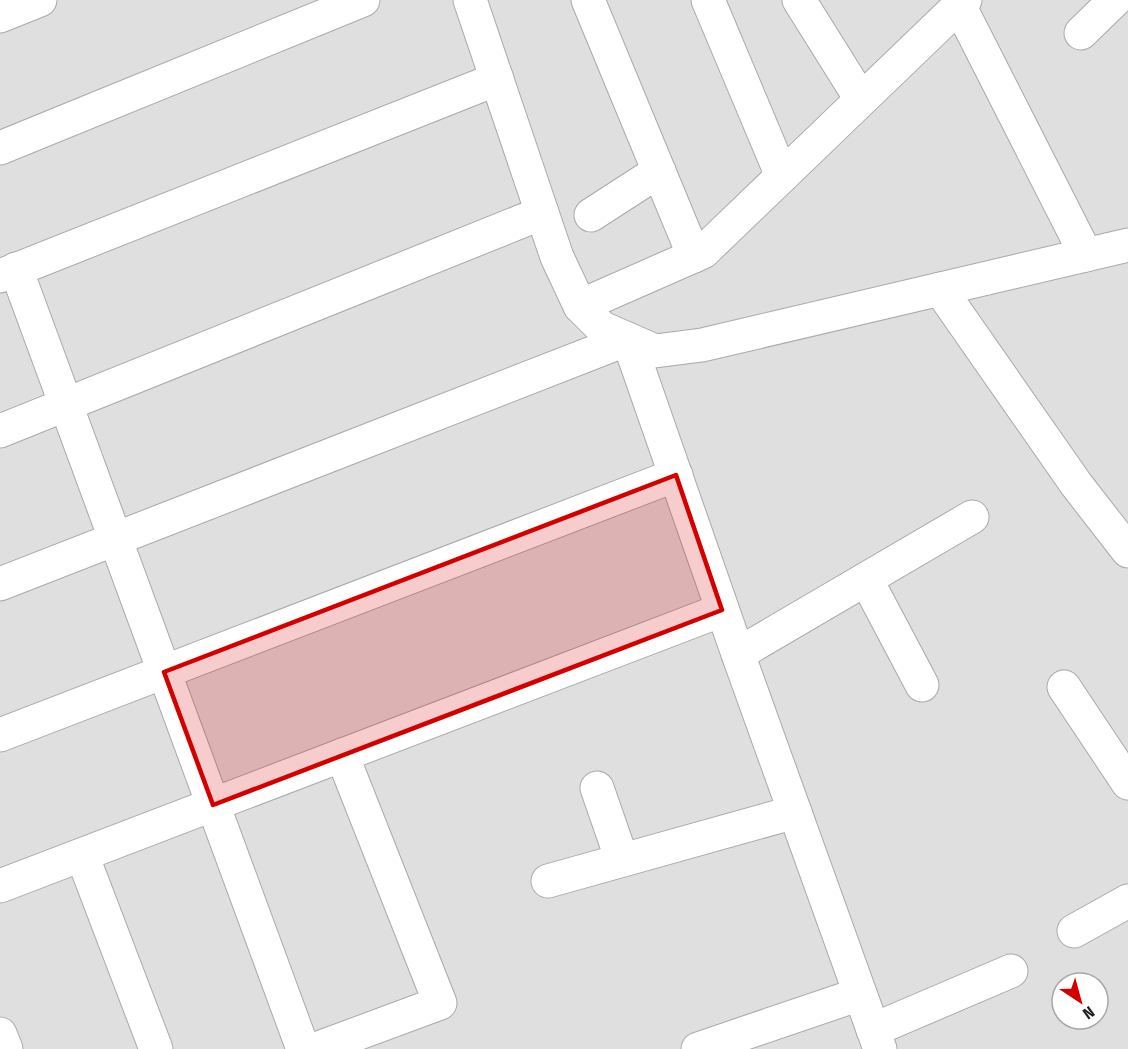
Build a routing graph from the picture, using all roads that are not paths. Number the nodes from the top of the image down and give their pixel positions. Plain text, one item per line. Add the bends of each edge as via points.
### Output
1 (40, 0) edge
2 (363, 0) edge
3 (470, 0) edge
4 (588, 0) edge
5 (708, 0) edge
6 (799, 0) edge
7 (1115, 0) edge
8 (962, 2) edge
9 (0, 16) edge
10 (1081, 33) dead end
11 (497, 79) junction
12 (861, 99) junction
13 (0, 148) edge
14 (659, 171) junction
15 (782, 176) junction
16 (542, 213) junction
17 (591, 216) dead end
18 (1126, 248) edge
19 (1086, 255) junction
20 (694, 256) junction
21 (8, 273) edge
22 (940, 289) junction
23 (580, 306) junction
24 (628, 339) junction
25 (66, 405) junction
26 (0, 431) edge
27 (676, 475) junction
28 (972, 517) dead end
29 (116, 539) junction
30 (1128, 551) edge
31 (867, 579) junction
32 (0, 584) edge
33 (722, 610) junction
34 (738, 654) junction
35 (164, 672) junction
36 (922, 685) dead end
37 (1064, 687) dead end
38 (0, 735) edge
39 (342, 755) junction
40 (1125, 771) edge
41 (597, 788) dead end
42 (213, 805) junction
43 (795, 812) junction
44 (82, 855) junction
45 (622, 860) junction
46 (548, 881) dead end
47 (0, 886) edge
48 (1128, 901) edge
49 (1074, 931) dead end
50 (1011, 971) dead end
51 (860, 993) junction
52 (0, 1034) edge
53 (876, 1039) edge
54 (6, 1049) edge
55 (156, 1049) edge
56 (303, 1049) edge
57 (316, 1049) edge
58 (698, 1049) edge

1 - 9 street
2 - 13 street
3 - 11 street
4 - 14 street
5 - 15 street
6 - 12 street
7 - 10 street
8 - 12 street
8 - 19 street
11 - 16 street
11 - 21 street
12 - 15 street
14 - 17 street
14 - 20 street
15 - 20 street via 703,252
16 - 23 street
16 - 25 street
18 - 19 street
19 - 22 street
20 - 23 street
21 - 25 street
22 - 24 street via 702,345 655,351
22 - 30 street
23 - 24 street via 602,328
24 - 27 street
24 - 29 street
25 - 26 street
25 - 29 street
27 - 33 street
27 - 35 street
28 - 31 street
29 - 32 street
29 - 35 street
31 - 34 street
31 - 36 street
33 - 34 street
33 - 39 street
34 - 43 street
35 - 38 street
35 - 42 street
37 - 40 street
39 - 42 street
39 - 57 street via 440,1003
41 - 45 street
42 - 44 street
42 - 56 street
43 - 45 street
43 - 51 street
44 - 47 street
44 - 55 street
45 - 46 street
48 - 49 street
50 - 53 street
51 - 53 street
51 - 58 street
52 - 54 street

